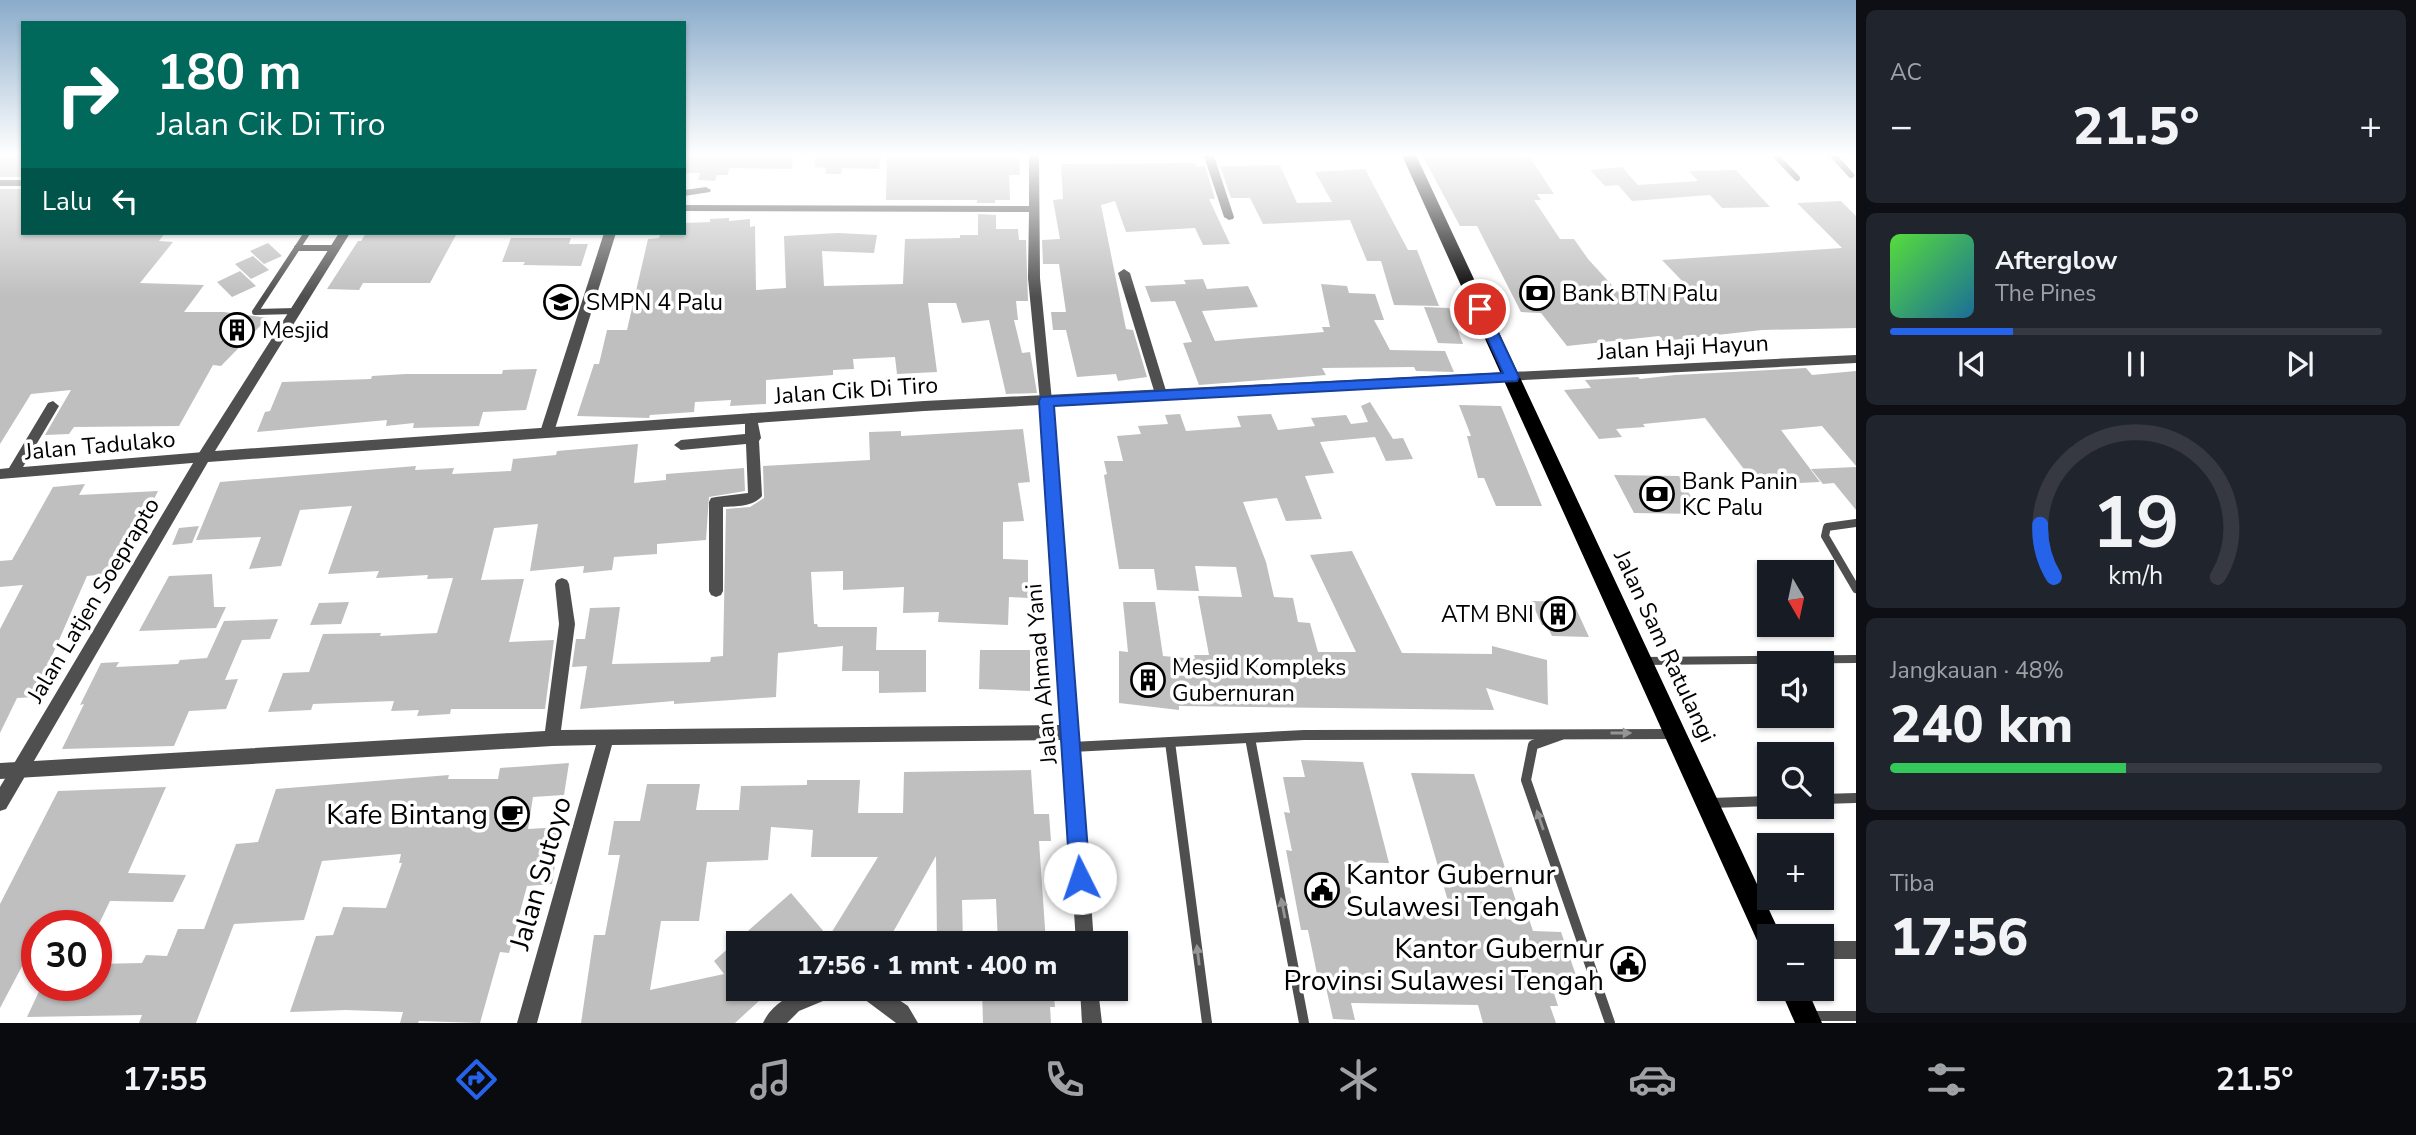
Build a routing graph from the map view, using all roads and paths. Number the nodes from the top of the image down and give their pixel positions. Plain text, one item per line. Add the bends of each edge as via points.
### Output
1 (1032, 201) edge
2 (1223, 201) edge
3 (1430, 201) edge
4 (686, 208) edge
5 (1032, 209) junction
6 (1229, 218) dead end
7 (306, 235) edge
8 (343, 235) edge
9 (609, 235) edge
10 (297, 248) junction
11 (335, 248) junction
12 (1124, 273) dead end
13 (296, 311) junction
14 (1856, 359) edge
15 (1512, 377) junction
16 (1161, 394) junction
17 (1046, 401) junction
18 (53, 406) dead end
19 (751, 418) junction
20 (547, 432) junction
21 (754, 438) junction
22 (681, 445) dead end
23 (204, 457) junction
24 (6, 474) edge
25 (1856, 523) edge
26 (562, 583) dead end
27 (1856, 589) edge
28 (716, 591) dead end
29 (1856, 659) edge
30 (1640, 661) junction
31 (1566, 733) junction
32 (1675, 734) junction
33 (606, 737) junction
34 (552, 738) junction
35 (1250, 738) junction
36 (1072, 739) junction
37 (1170, 742) junction
38 (19, 769) junction
39 (0, 771) edge
40 (1856, 798) edge
41 (1834, 799) edge
42 (1757, 801) edge
43 (0, 803) edge
44 (1708, 803) junction
45 (1763, 924) edge
46 (1084, 931) edge
47 (1834, 950) edge
48 (1856, 950) edge
49 (799, 1001) edge
50 (884, 1001) edge
51 (1090, 1001) edge
52 (1798, 1001) edge
53 (1856, 1016) edge
54 (1807, 1020) edge
55 (527, 1023) edge
56 (773, 1023) edge
57 (908, 1023) edge
58 (1092, 1023) edge
59 (1206, 1023) edge
60 (1304, 1023) edge
61 (1610, 1023) edge

1 - 5 street, Jalan Ahmad Yani
2 - 6 street
3 - 15 highway, Jalan Sam Ratulangi
4 - 5 street
5 - 17 street, Jalan Ahmad Yani
7 - 10 lane
8 - 11 street, Jalan Latjen Soeprapto
9 - 20 street
10 - 11 lane
10 - 13 lane via 255,312
11 - 13 street, Jalan Latjen Soeprapto
12 - 16 street
13 - 23 street, Jalan Latjen Soeprapto
14 - 15 street, Jalan Haji Hayun
15 - 16 street, Jalan Cik Di Tiro
15 - 30 highway, Jalan Sam Ratulangi
16 - 17 street, Jalan Cik Di Tiro
17 - 19 street, Jalan Cik Di Tiro
17 - 36 street, Jalan Ahmad Yani
18 - 24 street
19 - 20 street, Jalan Cik Di Tiro
19 - 21 street
20 - 23 street, Jalan Cik Di Tiro
21 - 22 street
21 - 28 street via 755,496 716,502
23 - 24 street, Jalan Tadulako
23 - 38 street, Jalan Latjen Soeprapto
25 - 27 lane via 1827,527 1825,536
26 - 34 street via 567,624
29 - 30 lane
30 - 32 highway, Jalan Sam Ratulangi
31 -> 32 lane
31 - 35 lane
61 -> 31 lane via 1526,780 1533,745
32 - 44 highway, Jalan Sam Ratulangi
33 - 34 street
33 - 36 street
33 - 55 street, Jalan Sutoyo
34 - 38 street
35 - 37 lane
60 -> 35 lane
36 - 37 lane
36 - 46 street, Jalan Ahmad Yani
59 -> 37 lane
38 - 39 street
38 - 43 street, Jalan Latjen Soeprapto
40 - 41 lane
42 - 44 lane
44 - 45 highway, Jalan Sam Ratulangi
47 - 48 street
49 - 56 street
50 - 57 street
51 - 58 street
52 - 54 highway
53 - 54 lane

